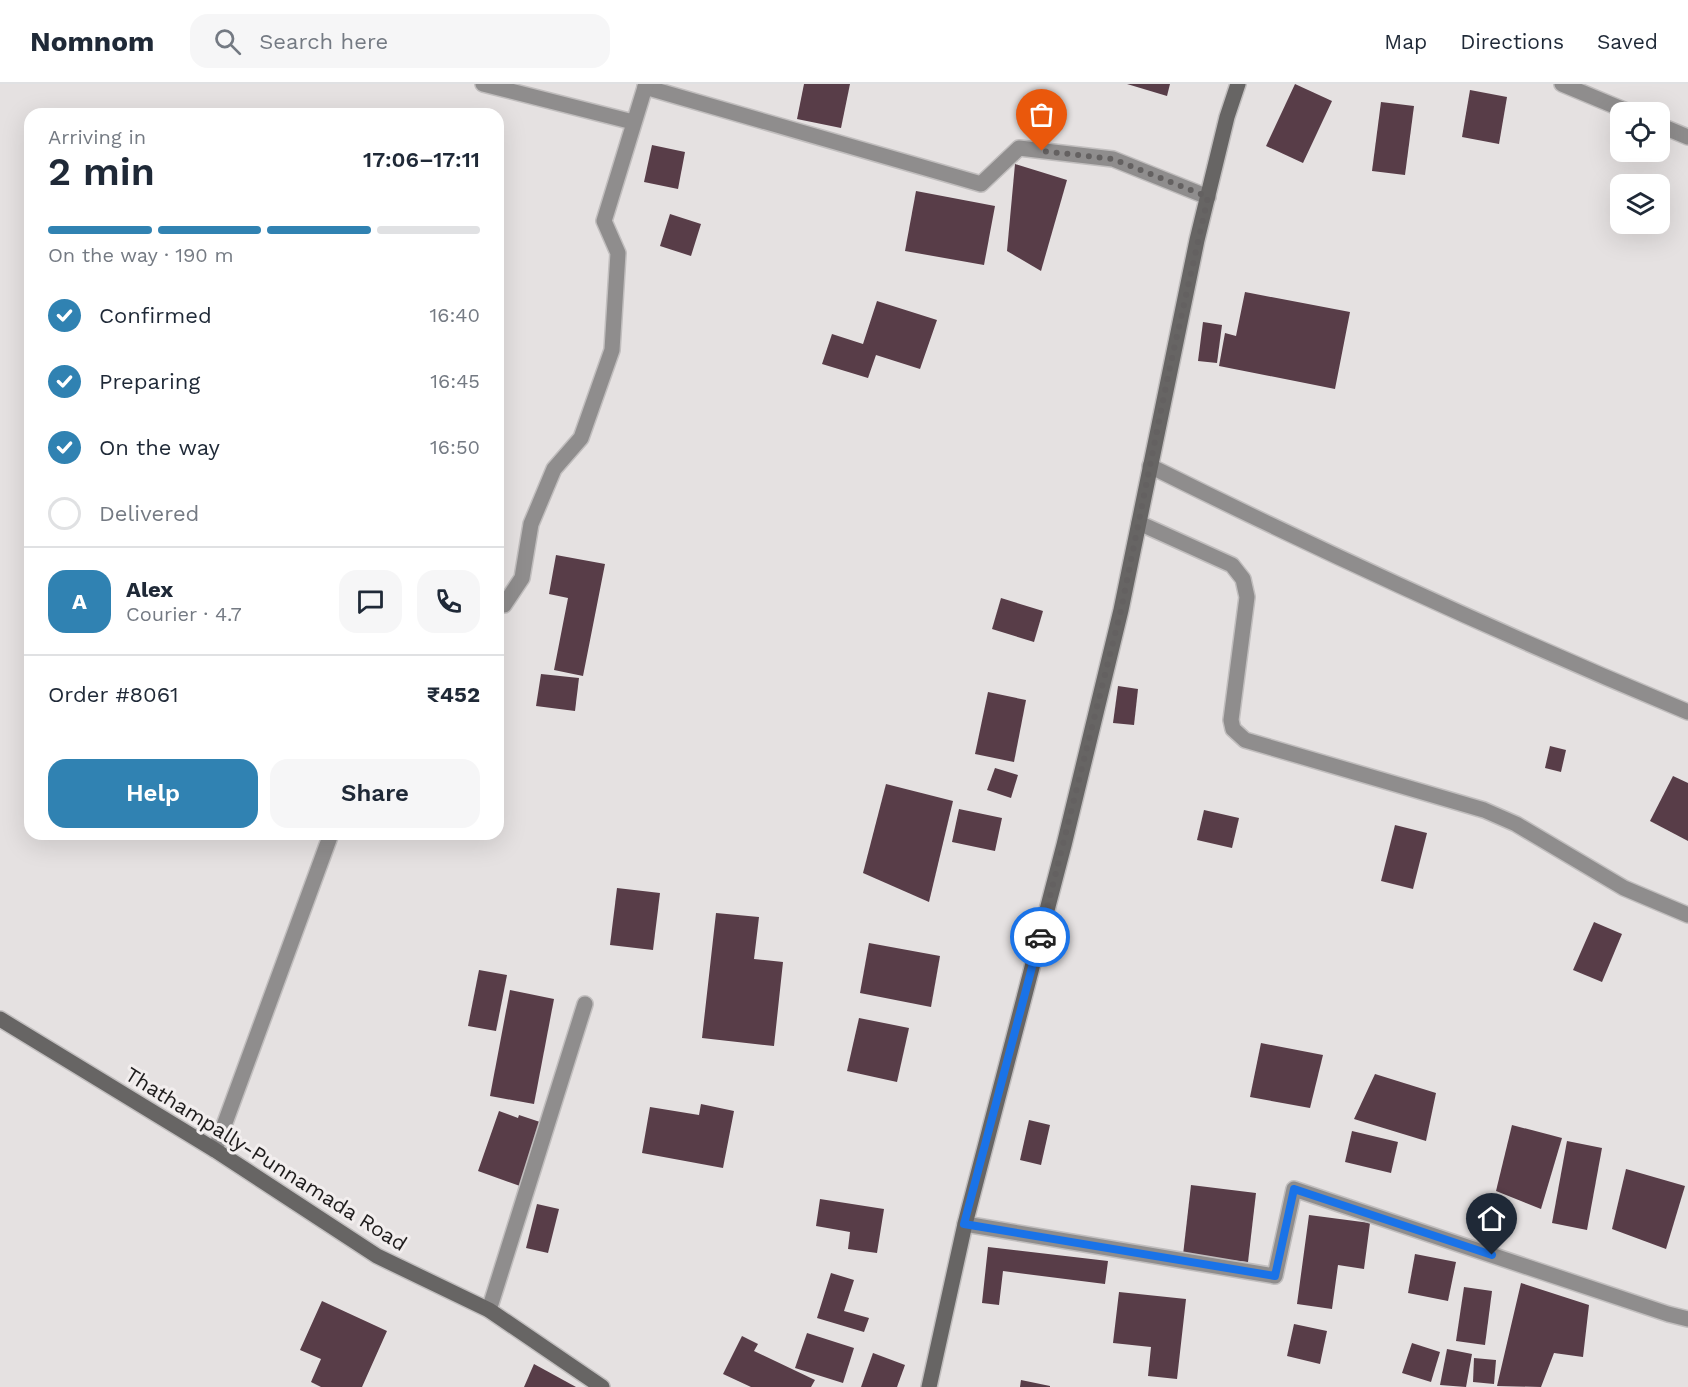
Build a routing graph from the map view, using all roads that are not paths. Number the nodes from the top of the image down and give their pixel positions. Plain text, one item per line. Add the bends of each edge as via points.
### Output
1 (483, 84) edge
2 (1238, 84) edge
3 (1562, 84) edge
4 (645, 86) edge
5 (1610, 104) edge
6 (633, 122) junction
7 (1670, 130) edge
8 (1688, 137) edge
9 (1208, 197) junction
10 (1150, 466) junction
11 (1139, 523) junction
12 (504, 605) edge
13 (1688, 712) edge
14 (329, 840) edge
15 (1688, 915) edge
16 (585, 1004) dead end
17 (0, 1019) edge
18 (215, 1150) junction
19 (964, 1224) junction
20 (489, 1310) junction
21 (1688, 1319) edge
22 (602, 1387) edge
23 (929, 1387) edge

1 - 6 street
2 - 9 main road
3 - 5 street
4 - 6 street
4 - 9 street via 981,184 1019,148 1113,159
6 - 12 street via 604,221 618,253 612,350 581,438 554,469 531,524 522,578
7 - 8 street
9 - 10 main road
10 - 11 main road
10 - 13 street via 1287,534
11 - 15 street via 1232,565 1243,579 1247,597 1231,720 1233,729 1245,740 1484,810 1516,824 1624,888
11 - 19 main road via 1064,845
14 - 18 street
16 - 20 street
17 - 18 main road, Thathampally-Punnamada Road
18 - 20 main road, Thathampally-Punnamada Road via 377,1256
19 - 21 street via 1275,1276 1294,1189
19 - 23 main road
20 - 22 main road, Thathampally-Punnamada Road

